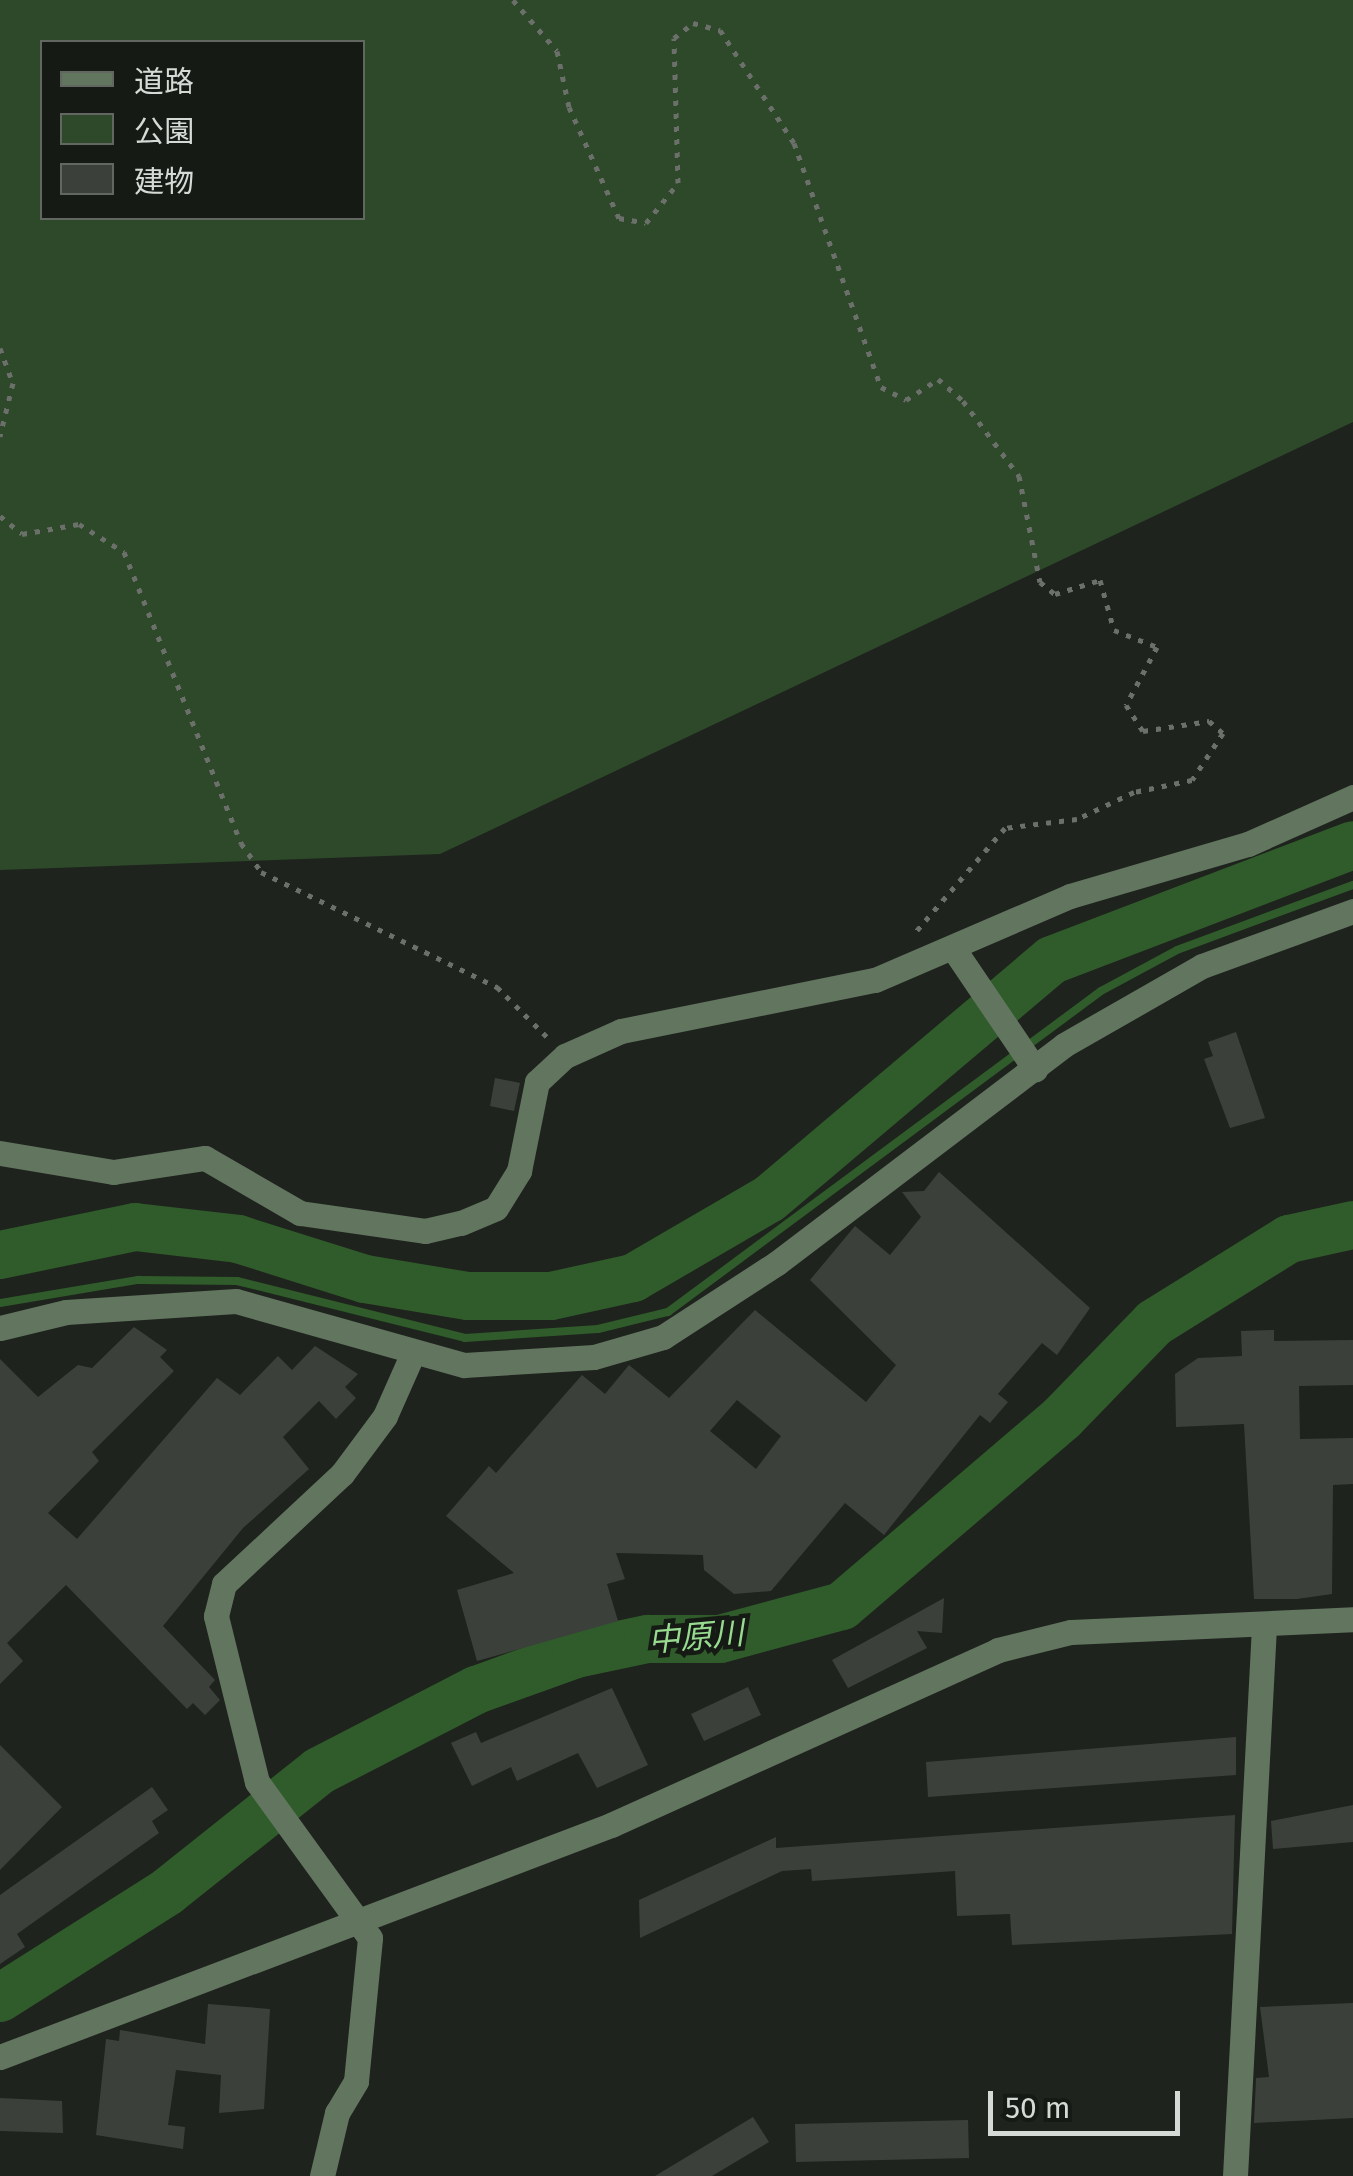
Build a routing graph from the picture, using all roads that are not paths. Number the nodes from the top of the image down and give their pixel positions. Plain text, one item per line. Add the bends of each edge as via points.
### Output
1 (1353, 797) edge
2 (1353, 910) edge
3 (958, 955) junction
4 (1031, 1064) junction
5 (0, 1153) edge
6 (0, 1328) edge
7 (412, 1354) junction
8 (1353, 1620) edge
9 (1264, 1627) junction
10 (360, 1918) junction
11 (0, 2057) edge
12 (322, 2176) edge
13 (1235, 2176) edge

1 - 3 street via 1248,844 1070,896
2 - 4 street via 1202,966
3 - 4 street
3 - 5 street via 875,980 621,1030 565,1056 537,1082 519,1171 496,1208 425,1231 300,1212 205,1158 113,1172
4 - 7 street via 748,1284 662,1336 528,1364
6 - 7 street via 66,1312 236,1302
7 - 10 street via 385,1416 342,1474 224,1584 216,1616 257,1782
8 - 9 street
9 - 10 street via 1072,1632 998,1650 611,1824
9 - 13 street
10 - 11 street
10 - 12 street via 370,1938 363,2045

